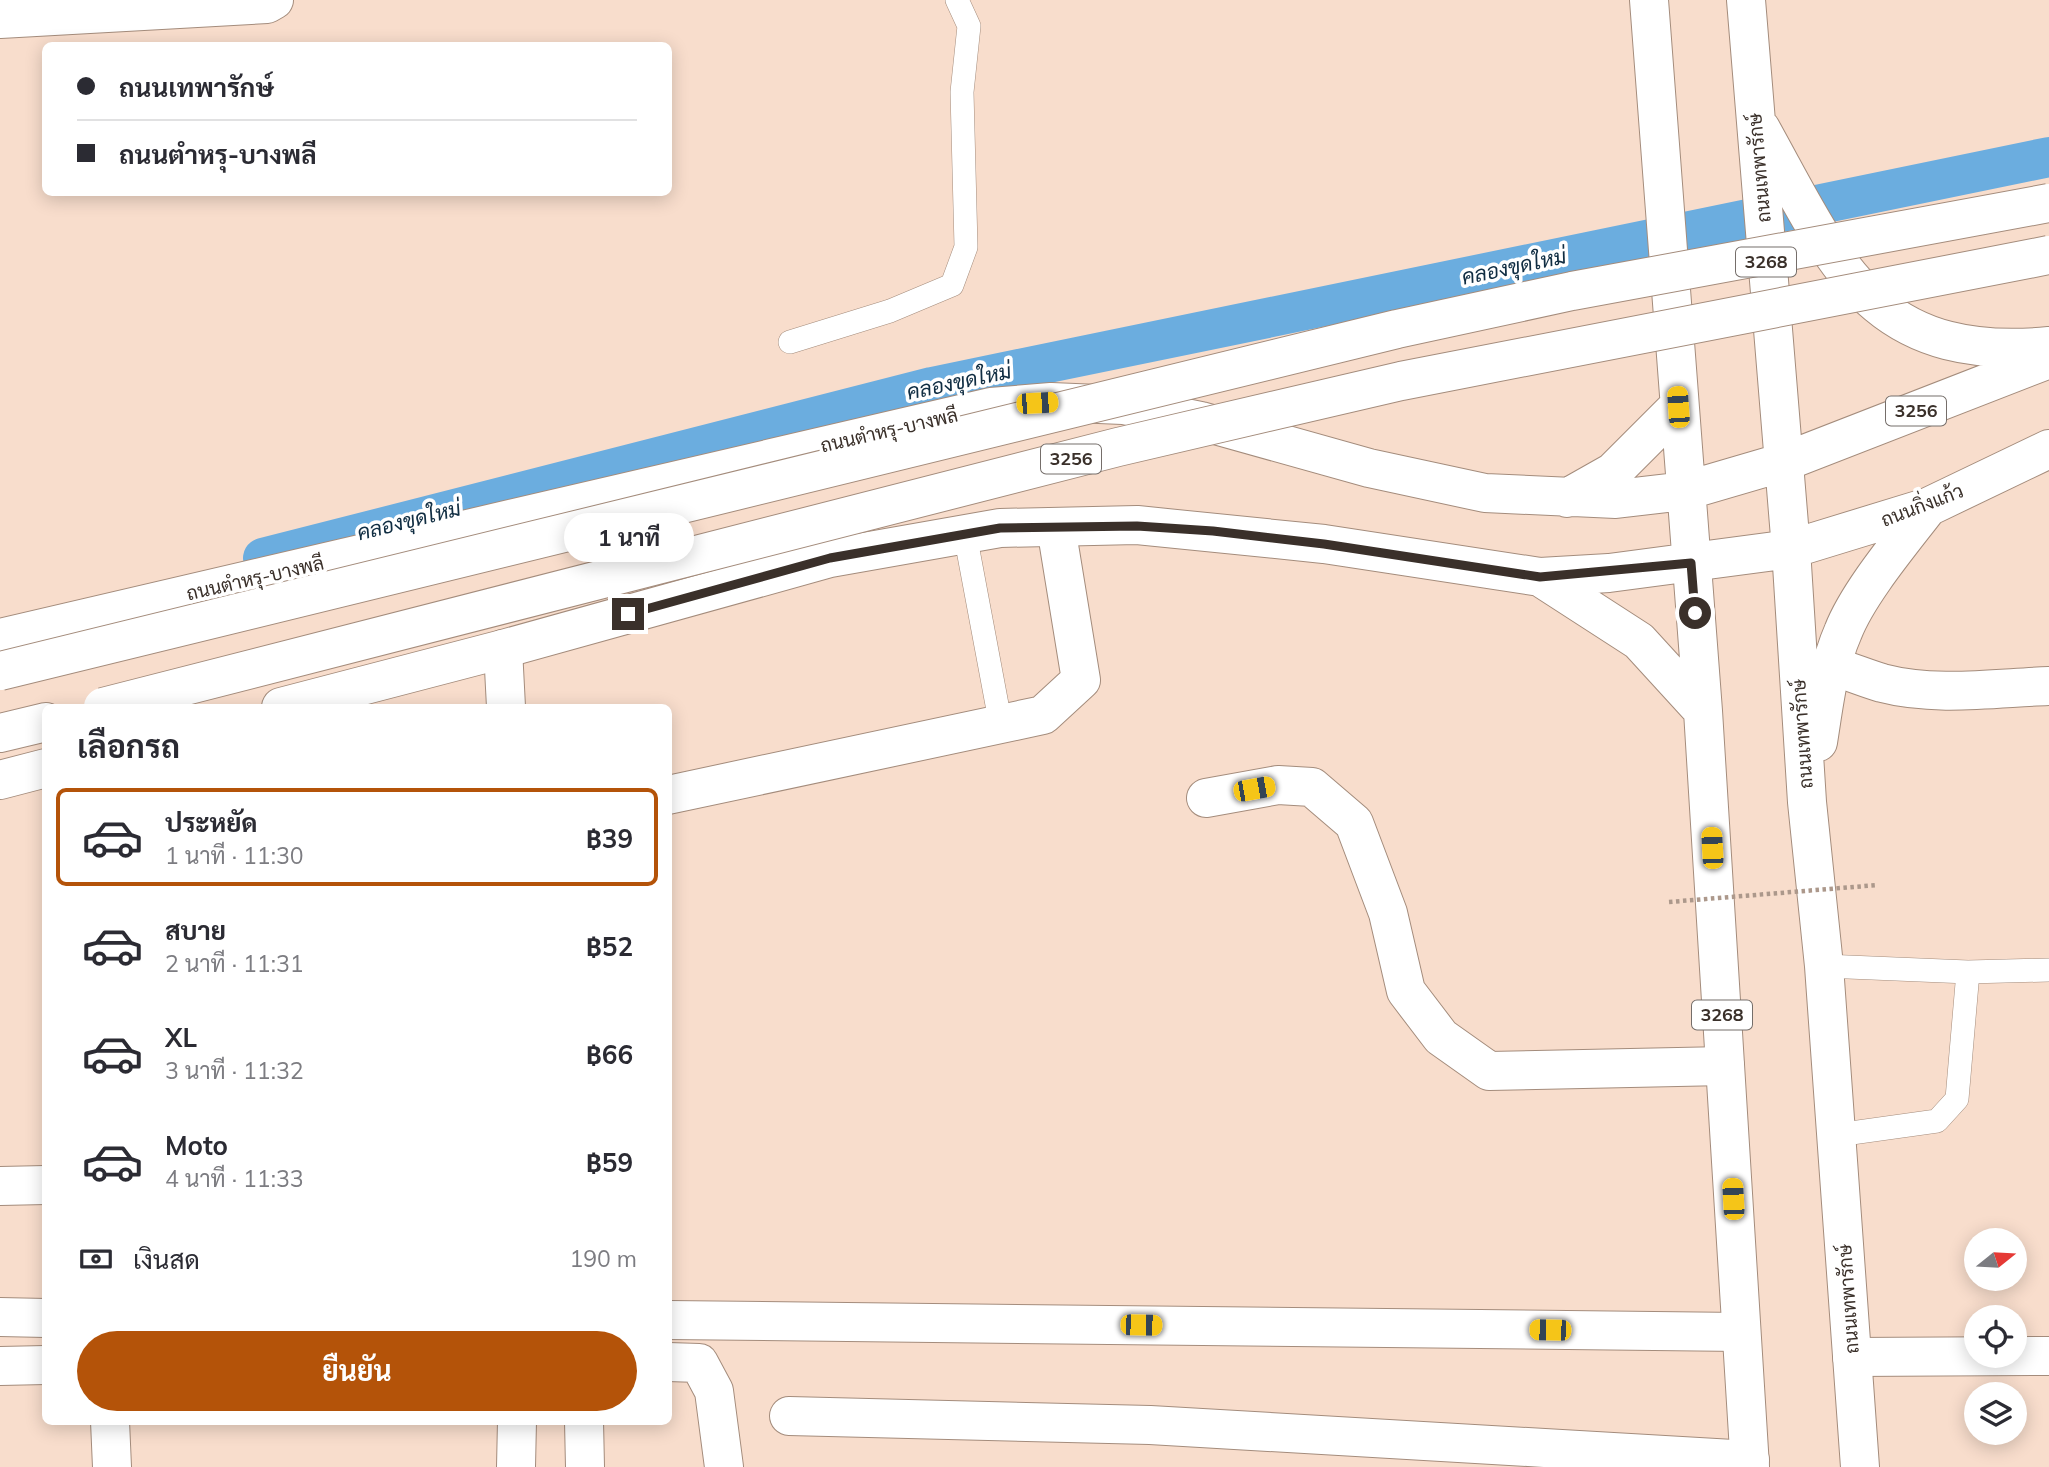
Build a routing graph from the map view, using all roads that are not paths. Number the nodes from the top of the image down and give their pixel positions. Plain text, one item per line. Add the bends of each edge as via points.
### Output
1 (274, 0) edge
2 (957, 0) edge
3 (1649, 0) edge
4 (1746, 0) edge
5 (0, 19) edge
6 (1754, 118) junction
7 (2049, 203) edge
8 (2049, 255) edge
9 (790, 342) dead end
10 (2049, 346) edge
11 (2049, 359) edge
12 (1678, 407) junction
13 (2049, 449) edge
14 (1784, 462) junction
15 (1685, 491) junction
16 (1567, 498) junction
17 (1928, 507) junction
18 (1056, 527) junction
19 (965, 534) junction
20 (1791, 549) junction
21 (1691, 563) junction
22 (1540, 577) junction
23 (0, 638) edge
24 (503, 649) junction
25 (1831, 666) junction
26 (0, 671) edge
27 (2049, 686) edge
28 (115, 704) edge
29 (292, 704) edge
30 (506, 704) edge
31 (1703, 711) junction
32 (42, 723) edge
33 (1001, 726) junction
34 (0, 733) edge
35 (42, 769) edge
36 (0, 780) edge
37 (672, 794) edge
38 (1206, 798) dead end
39 (1807, 803) junction
40 (1824, 966) junction
41 (2049, 970) edge
42 (1968, 972) junction
43 (1725, 1066) junction
44 (1837, 1135) junction
45 (42, 1185) edge
46 (0, 1186) edge
47 (0, 1317) edge
48 (42, 1318) edge
49 (672, 1320) edge
50 (1741, 1332) junction
51 (2049, 1356) edge
52 (1852, 1357) junction
53 (672, 1362) edge
54 (42, 1365) edge
55 (0, 1366) edge
56 (789, 1416) dead end
57 (110, 1425) edge
58 (517, 1425) edge
59 (584, 1425) edge
60 (1750, 1464) edge
61 (112, 1467) edge
62 (516, 1467) edge
63 (585, 1467) edge
64 (724, 1467) edge
65 (1860, 1467) edge

1 - 5 main road via 267,4
2 - 9 lane via 969,26 962,92 966,247 952,285 890,311
3 - 12 main road, 3268, bridge
4 - 6 main road, ถนนเทพารักษ์ / 3268
6 - 10 main road via 1832,258 1873,304 1907,326 1968,344
6 - 14 main road, ถนนเทพารักษ์ / 3268, bridge
7 - 26 main road, bridge via 1572,291 1384,332
8 - 28 main road, 3256, bridge via 1320,400
11 - 14 main road, 3256
12 - 15 main road, 3268
12 - 16 main road via 1613,472
13 - 17 main road, ถนนกิ่งแก้ว
14 - 15 main road, ถนนตำหรุ-บางพลี / 3256
14 - 20 main road, ถนนเทพารักษ์ / 3268
15 - 16 main road, ถนนตำหรุ-บางพลี / 3256 via 1616,499
15 - 21 main road, 3268
16 - 23 main road, ถนนตำหรุ-บางพลี / 3256, bridge via 1485,493 1135,407 1090,402 990,407
17 - 20 main road, ถนนกิ่งแก้ว
17 - 25 main road via 1843,629
18 - 19 main road
18 - 22 main road via 1213,531
18 - 33 main road via 1081,680 1043,715
19 - 24 main road via 830,558
19 - 33 lane
20 - 21 main road
20 - 39 main road, ถนนเทพารักษ์ / 3268
21 - 22 main road
21 - 31 main road, 3268
22 - 31 main road via 1639,641
24 - 29 main road
24 - 30 main road
25 - 27 main road via 1910,687
25 - 39 main road
31 - 43 main road, 3268
32 - 34 main road
33 - 37 main road
35 - 36 main road
38 - 43 main road via 1278,785 1312,787 1354,823 1388,913 1406,991 1441,1037 1489,1071
39 - 40 main road, ถนนเทพารักษ์ / 3268
40 - 42 lane
40 - 44 main road, ถนนเทพารักษ์ / 3268
41 - 42 lane
42 - 44 lane via 1956,1099 1937,1121
43 - 50 main road, 3268
44 - 52 main road, ถนนเทพารักษ์ / 3268
45 - 46 main road
47 - 48 main road
49 - 50 main road
50 - 60 main road, 3268
51 - 52 main road
52 - 65 main road, ถนนเทพารักษ์ / 3268
53 - 64 main road via 699,1363 714,1391
54 - 55 main road
56 - 60 main road via 1150,1425
57 - 61 main road
58 - 62 main road
59 - 63 main road

